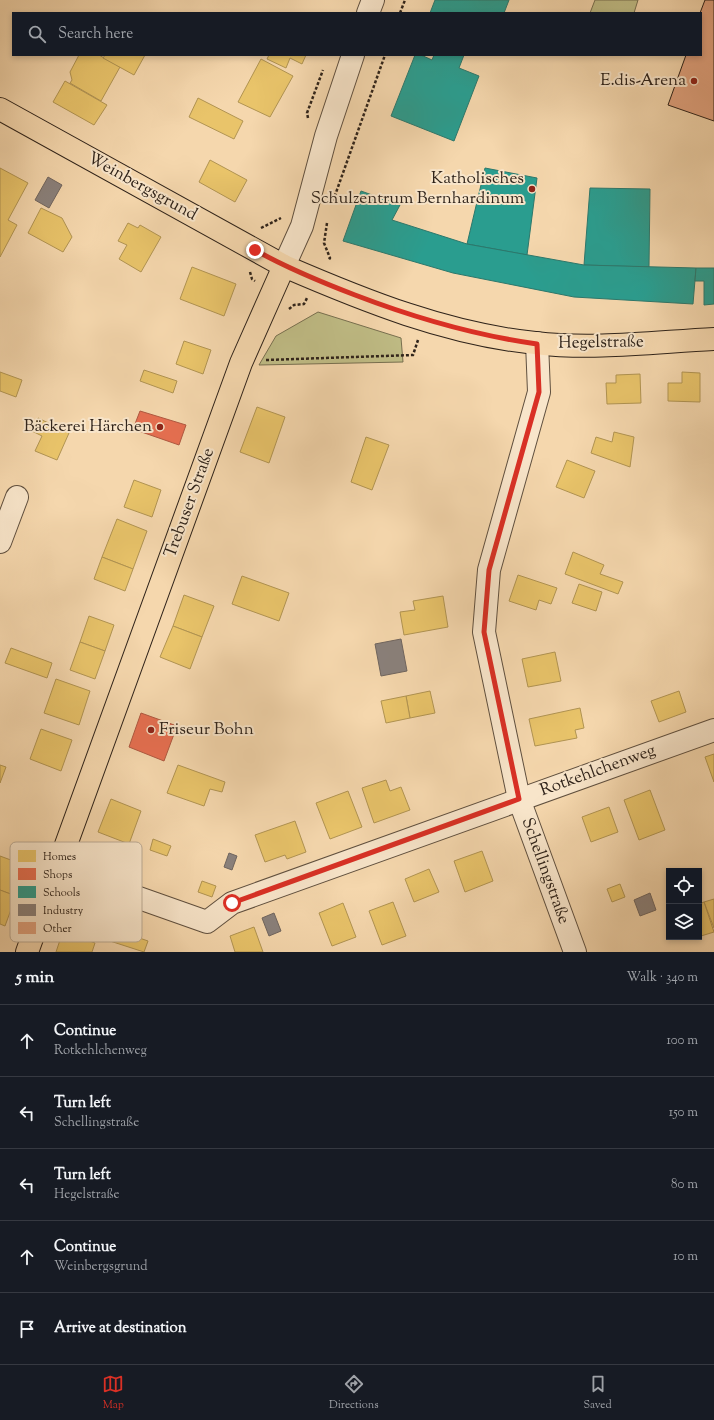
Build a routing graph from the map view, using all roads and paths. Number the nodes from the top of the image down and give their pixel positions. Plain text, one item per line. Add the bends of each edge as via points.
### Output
1 (373, 0) edge
2 (405, 0) edge
3 (368, 12) edge
4 (400, 12) edge
5 (353, 56) edge
6 (385, 56) edge
7 (0, 109) edge
8 (331, 207) dead end
9 (327, 221) dead end
10 (330, 258) dead end
11 (284, 266) junction
12 (426, 321) junction
13 (714, 339) edge
14 (537, 344) junction
15 (260, 360) dead end
16 (17, 497) dead end
17 (0, 542) edge
18 (714, 730) edge
19 (519, 799) junction
20 (67, 842) edge
21 (142, 899) edge
22 (31, 942) edge
23 (27, 952) edge
24 (575, 952) edge

1 - 3 street
2 - 4 path
5 - 11 street, Trebuser Straße via 326,136 302,226
6 - 8 path
7 - 11 main road, Weinbergsgrund
9 - 10 path via 324,243
11 - 12 main road, Hegelstraße
11 - 20 main road, Trebuser Straße via 241,363
12 - 14 main road, Hegelstraße via 496,338
12 - 15 path via 413,355
13 - 14 main road, Hegelstraße via 594,345
14 - 19 street, Schellingstraße via 539,392 489,570 484,632
16 - 17 street
18 - 19 street, Rotkehlchenweg
19 - 21 street, Rotkehlchenweg via 232,903 208,922
19 - 24 street, Schellingstraße
22 - 23 main road, Trebuser Straße

